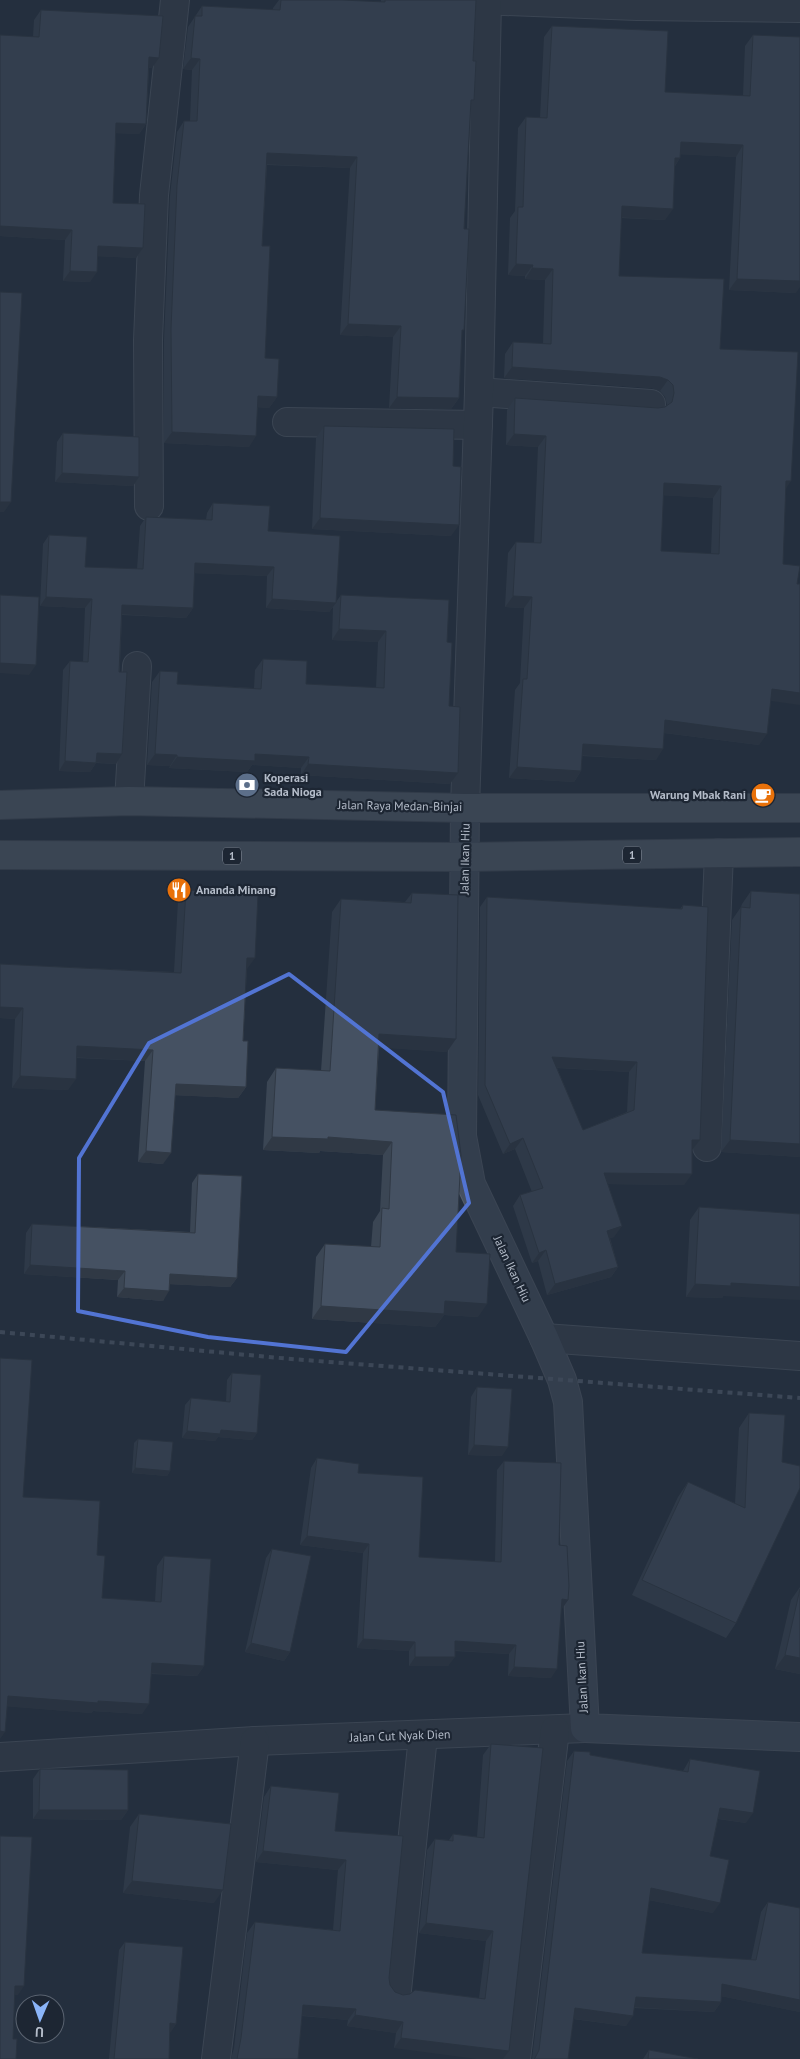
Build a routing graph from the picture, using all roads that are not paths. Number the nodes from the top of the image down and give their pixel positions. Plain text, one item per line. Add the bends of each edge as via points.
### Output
1 (175, 0) edge
2 (479, 0) edge
3 (487, 0) edge
4 (638, 3) edge
5 (800, 8) edge
6 (479, 392) junction
7 (651, 404) dead end
8 (287, 422) dead end
9 (478, 425) junction
10 (149, 506) dead end
11 (137, 666) dead end
12 (129, 801) junction
13 (0, 805) edge
14 (465, 808) junction
15 (800, 808) edge
16 (800, 852) edge
17 (719, 853) junction
18 (0, 855) edge
19 (465, 857) junction
20 (708, 1146) dead end
21 (544, 1338) junction
22 (800, 1356) edge
23 (585, 1728) junction
24 (555, 1730) junction
25 (423, 1736) junction
26 (800, 1737) edge
27 (255, 1741) junction
28 (0, 1757) edge
29 (397, 1990) dead end
30 (216, 2059) edge
31 (516, 2059) edge

1 - 10 street via 154,195 148,340
2 - 3 street
3 - 4 street
3 - 6 street
4 - 5 street
6 - 7 street
6 - 9 street
8 - 9 street
9 - 14 street
11 - 12 street
12 - 13 main road, Jalan Raya Medan-Binjai
12 - 14 main road, Jalan Raya Medan-Binjai
14 - 15 main road, Jalan Raya Medan-Binjai
14 - 19 street, Jalan Ikan Hiu
16 - 17 main road, 1
17 - 19 main road, 1
17 - 20 street
18 - 19 main road, 1
19 - 21 street, Jalan Ikan Hiu via 462,1136 471,1184
21 - 22 street
21 - 23 street, Jalan Ikan Hiu via 568,1402
23 - 24 street, Jalan Cut Nyak Dien
23 - 26 street, Jalan Cut Nyak Dien
24 - 25 street, Jalan Cut Nyak Dien
24 - 31 street
25 - 27 street, Jalan Cut Nyak Dien
25 - 29 street
27 - 28 street, Jalan Cut Nyak Dien
27 - 30 street

